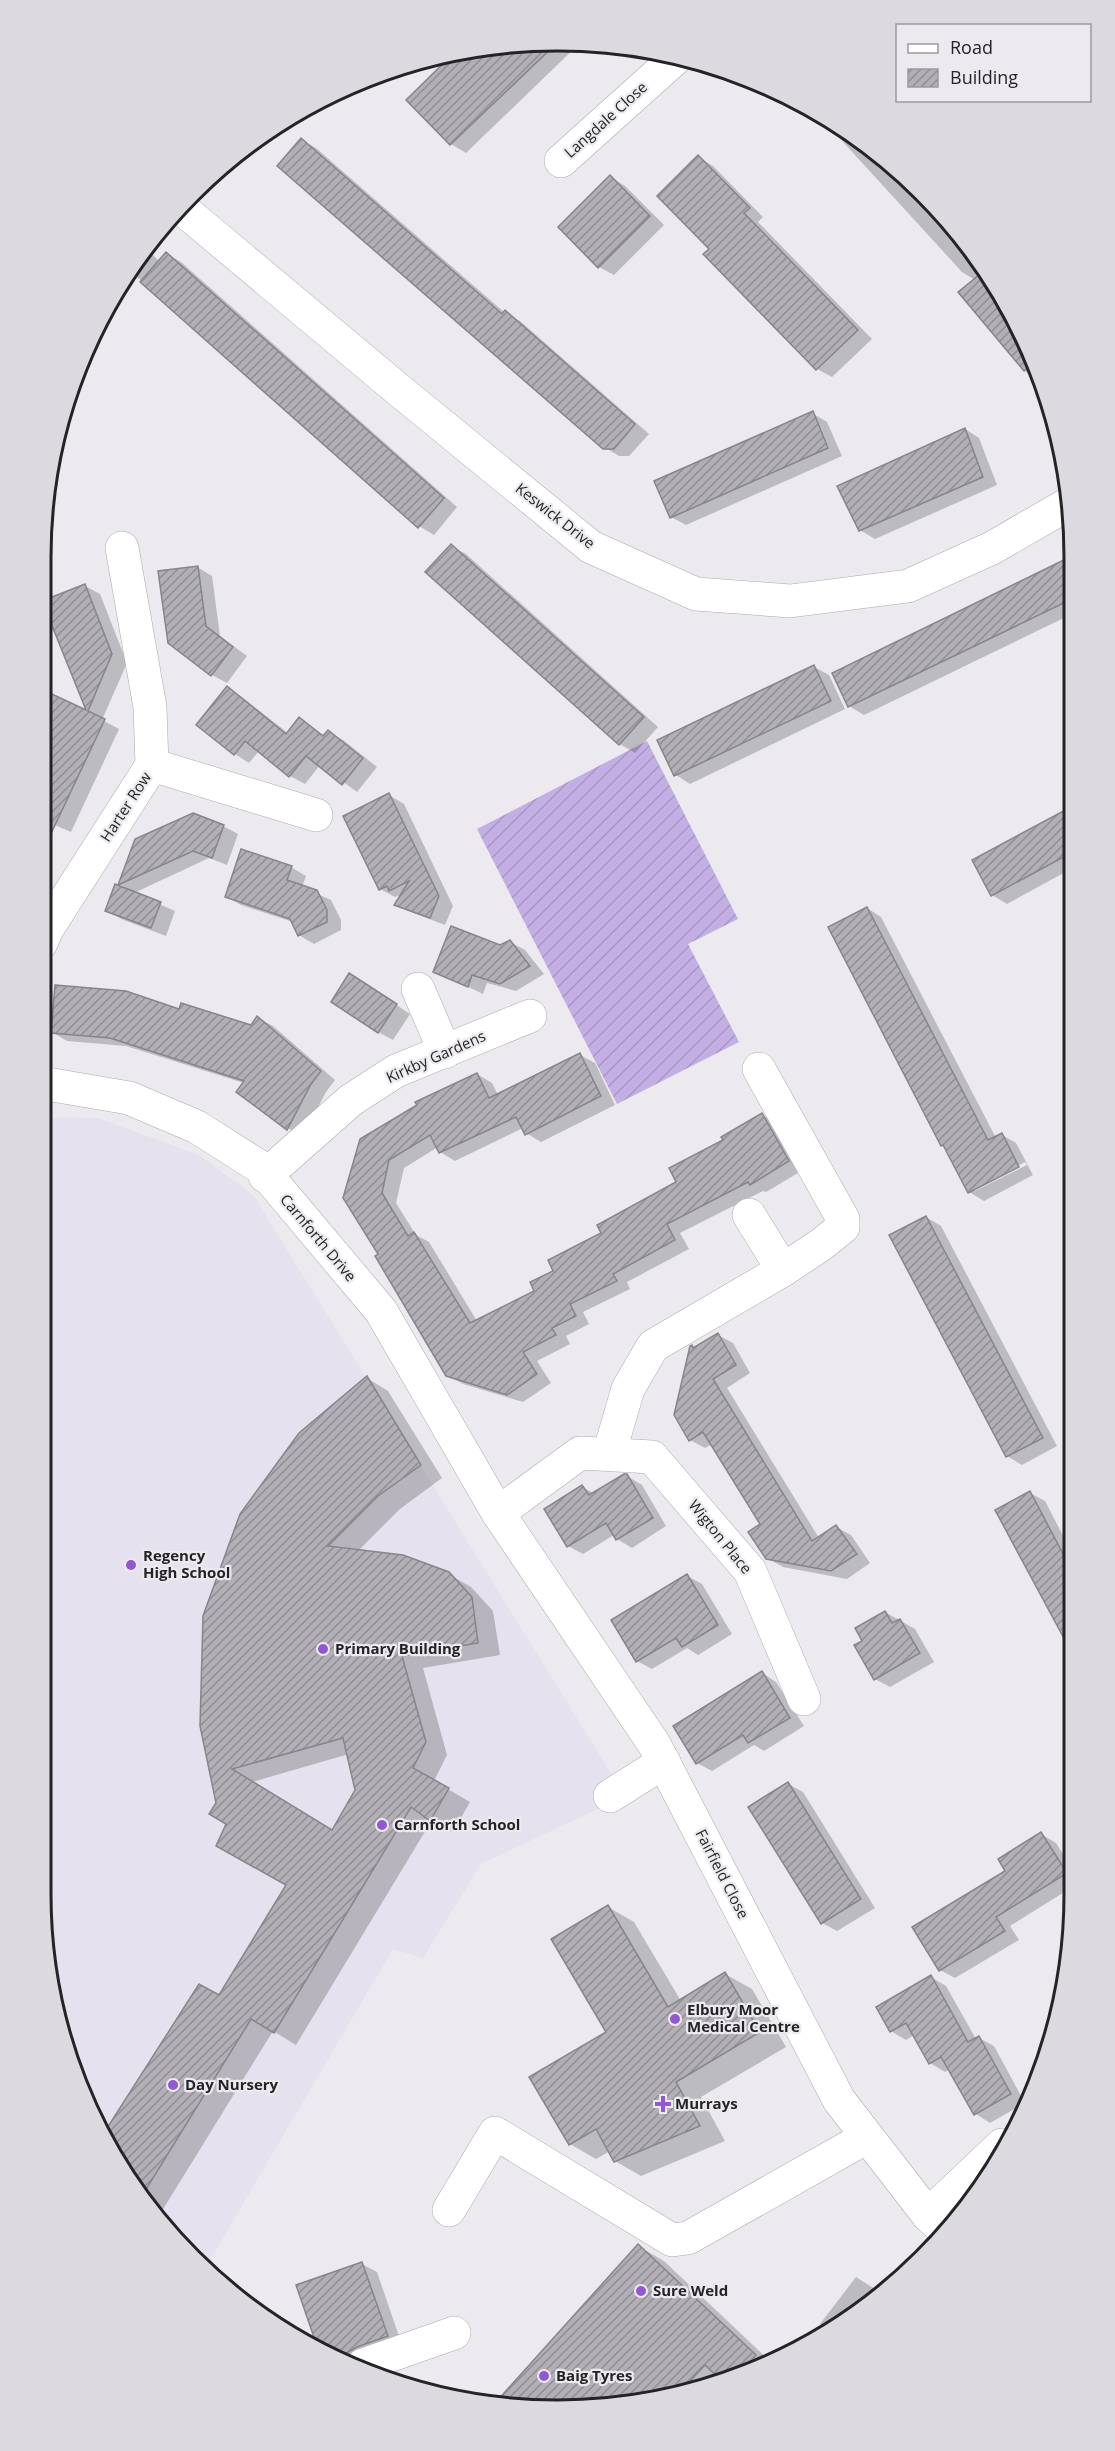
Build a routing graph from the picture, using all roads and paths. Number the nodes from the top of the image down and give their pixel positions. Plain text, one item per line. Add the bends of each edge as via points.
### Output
1 (669, 64) edge
2 (561, 161) dead end
3 (187, 213) edge
4 (1062, 508) edge
5 (122, 548) dead end
6 (152, 765) junction
7 (316, 815) dead end
8 (51, 923) edge
9 (418, 989) dead end
10 (530, 1016) dead end
11 (445, 1052) junction
12 (759, 1069) dead end
13 (51, 1085) edge
14 (265, 1176) junction
15 (749, 1215) dead end
16 (783, 1270) junction
17 (609, 1454) junction
18 (498, 1513) junction
19 (804, 1699) dead end
20 (664, 1762) junction
21 (610, 1796) dead end
22 (867, 2137) junction
23 (984, 2167) edge
24 (449, 2210) dead end
25 (937, 2224) edge
26 (454, 2333) dead end
27 (369, 2363) edge

1 - 2 street, Langdale Close
3 - 4 street, Keswick Drive via 591,547 696,594 790,601 908,586 992,548
5 - 6 street, Harter Row via 150,707
6 - 7 street
6 - 8 street, Harter Row
9 - 11 street
10 - 11 street, Kirkby Gardens
11 - 14 street, Kirkby Gardens via 396,1071 351,1100
12 - 16 street via 843,1220 843,1227
13 - 14 street, Carnforth Drive via 129,1098 197,1127 260,1167
14 - 18 street, Carnforth Drive via 381,1311
15 - 16 street
16 - 17 street via 653,1346 628,1389
17 - 18 street, Wigton Place via 580,1453
17 - 19 street, Wigton Place via 652,1457 750,1571
18 - 20 street, Fairfield Close
20 - 21 street
20 - 22 street, Fairfield Close via 839,2100
22 - 24 street via 688,2238 672,2240 495,2133
22 - 25 street, Fairfield Close
23 - 25 street
26 - 27 street

